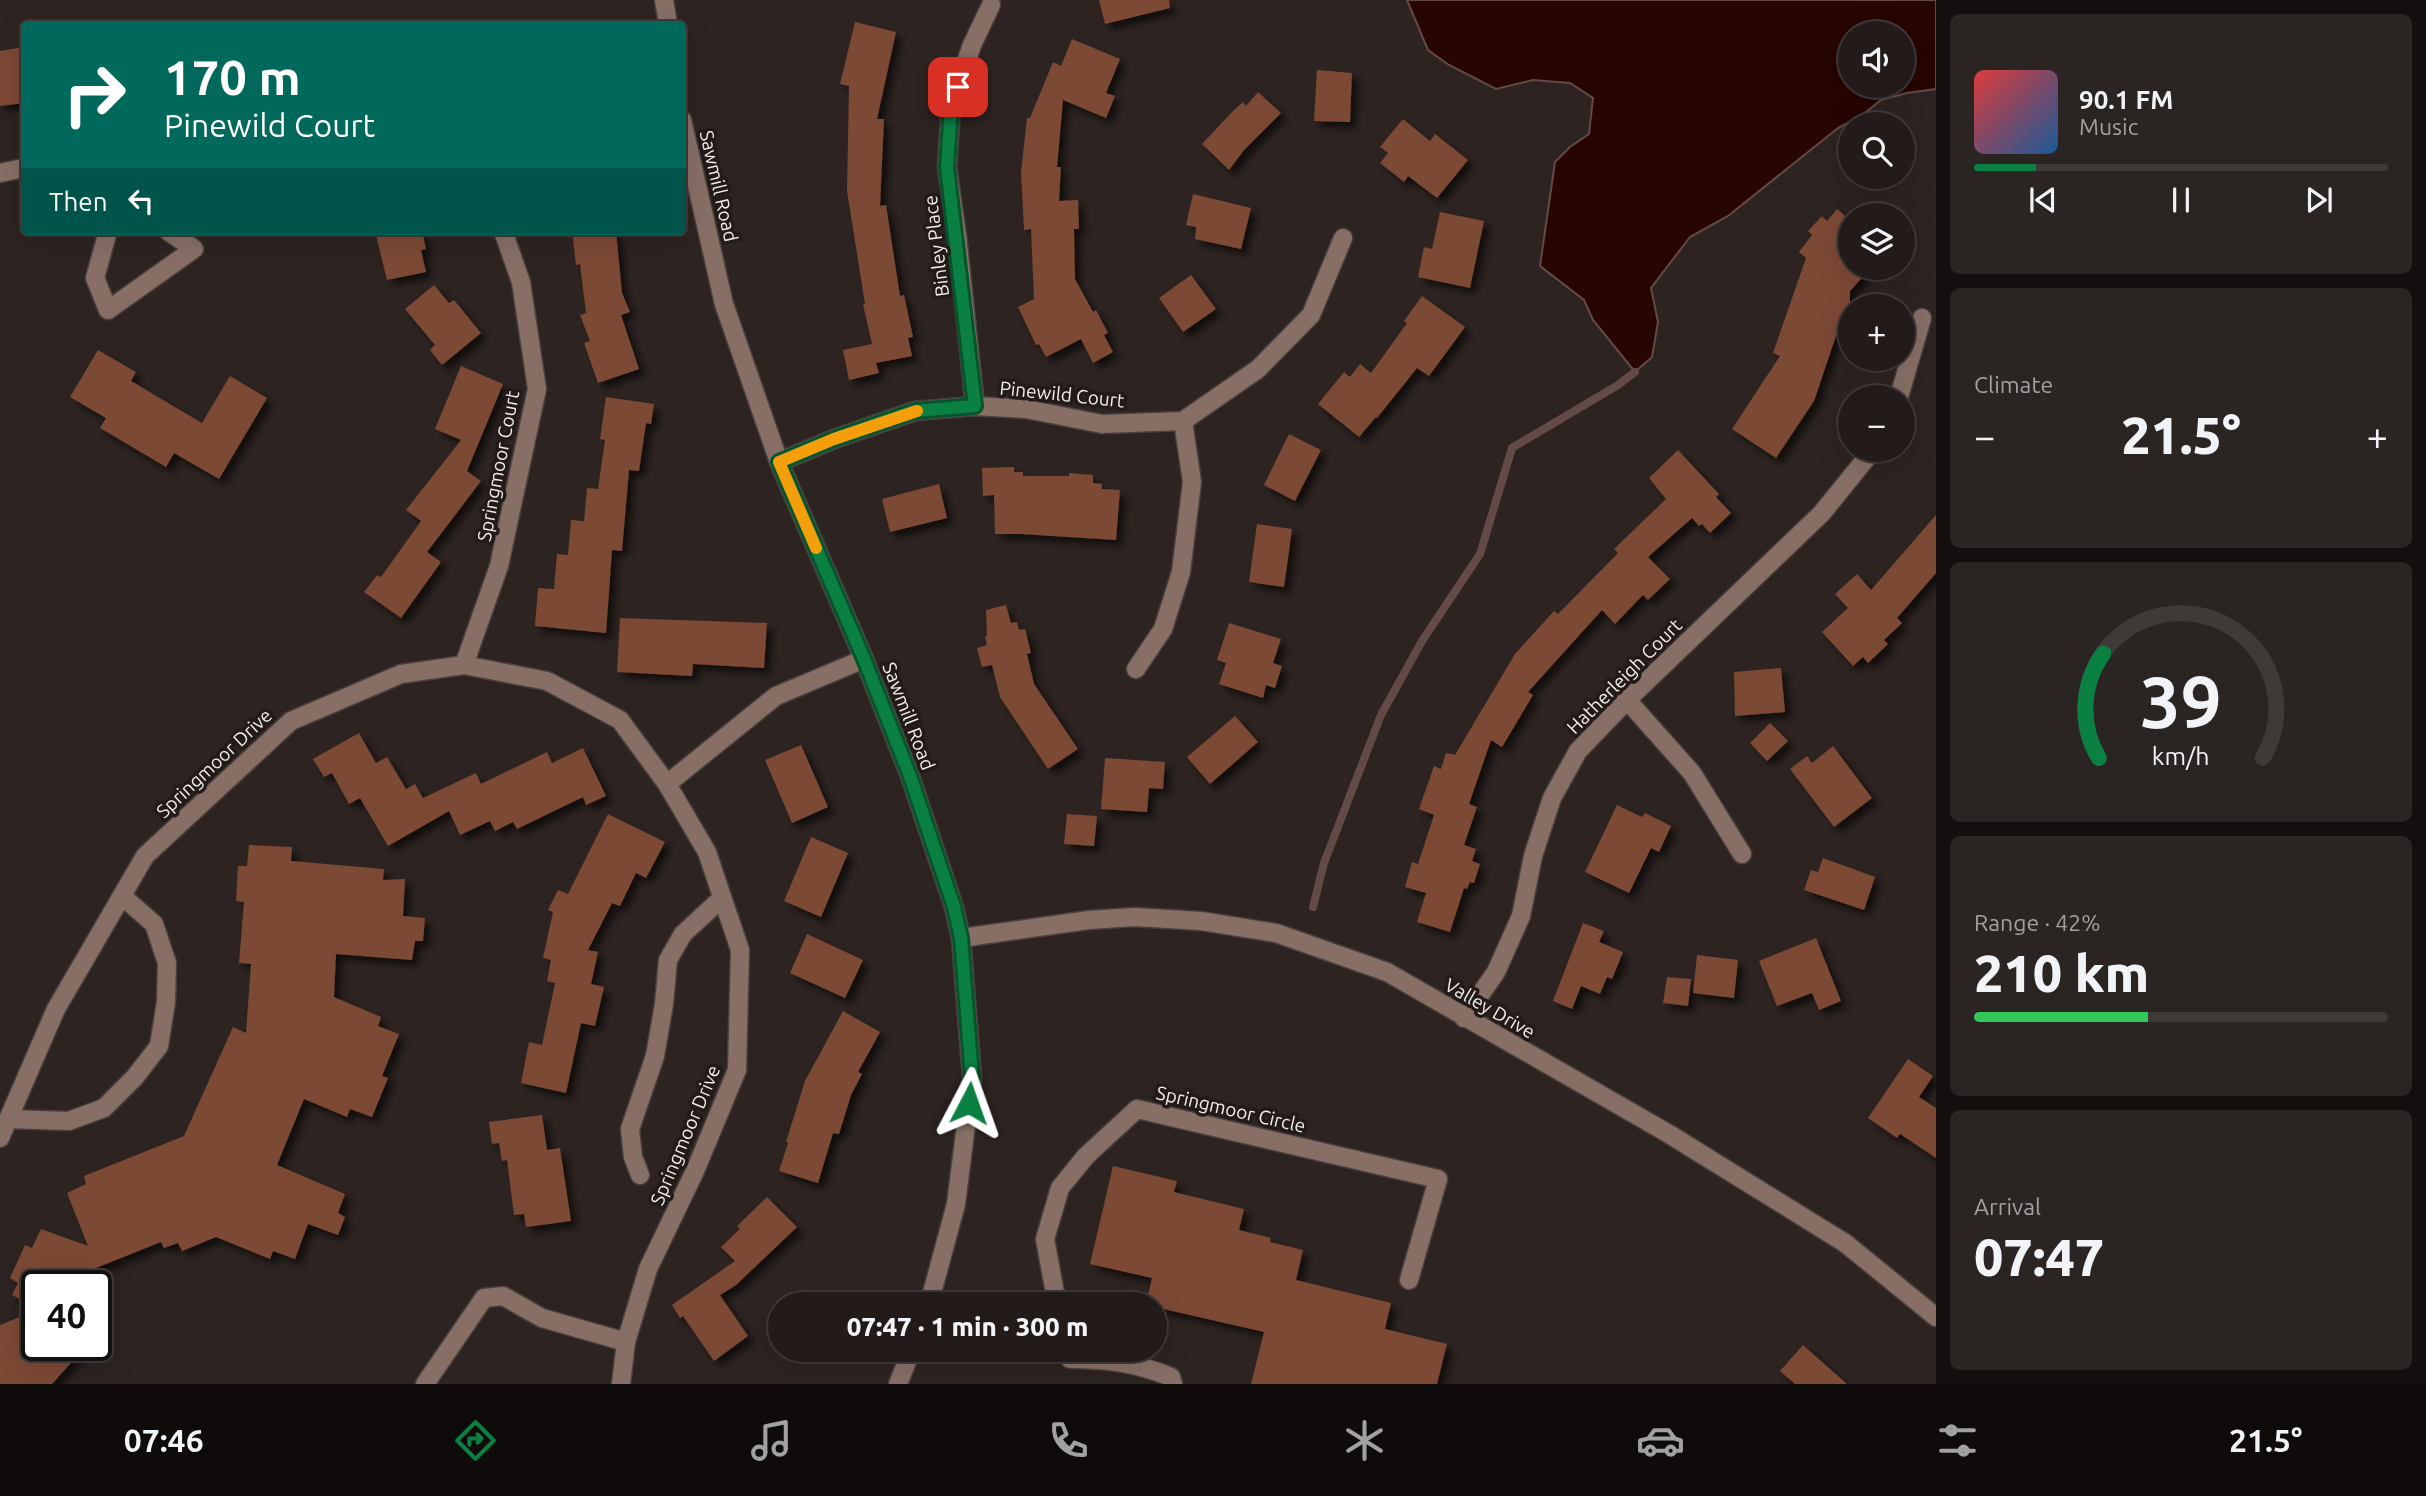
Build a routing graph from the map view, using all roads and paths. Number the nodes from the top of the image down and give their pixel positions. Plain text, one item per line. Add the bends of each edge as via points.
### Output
1 (664, 0) edge
2 (991, 5) dead end
3 (668, 21) edge
4 (686, 138) edge
5 (21, 169) edge
6 (0, 173) edge
7 (107, 235) edge
8 (174, 235) edge
9 (504, 235) edge
10 (1343, 238) dead end
11 (1922, 318) dead end
12 (1902, 385) edge
13 (975, 406) junction
14 (1183, 421) junction
15 (779, 462) junction
16 (1863, 462) edge
17 (864, 659) junction
18 (464, 665) junction
19 (1136, 669) dead end
20 (1627, 700) junction
21 (667, 784) junction
22 (1742, 854) dead end
23 (122, 895) junction
24 (722, 898) junction
25 (961, 938) junction
26 (1464, 1018) junction
27 (8, 1119) junction
28 (0, 1138) edge
29 (640, 1175) dead end
30 (1409, 1280) dead end
31 (932, 1292) edge
32 (1055, 1292) edge
33 (1936, 1317) edge
34 (626, 1342) junction
35 (907, 1362) edge
36 (1121, 1362) edge
37 (425, 1384) edge
38 (621, 1384) edge
39 (898, 1384) edge
40 (1173, 1384) edge

1 - 3 street
2 - 13 street, Binley Place via 951,107 947,167
4 - 15 street, Sawmill Road via 724,304
5 - 6 street
7 - 8 street via 94,278 108,310 194,249
9 - 18 street, Springmoor Court via 521,282 537,388 499,566
10 - 14 street via 1311,315 1258,369
11 - 12 street
13 - 14 street, Pinewild Court via 1026,409 1102,424
13 - 15 street, Pinewild Court via 915,411
14 - 19 street via 1192,482 1181,572 1163,629
15 - 17 street, Sawmill Road
16 - 20 street, Hatherleigh Court via 1822,513
17 - 21 street via 776,696
17 - 25 street, Sawmill Road via 910,776
18 - 21 street, Springmoor Drive via 547,681 620,720
18 - 23 street, Springmoor Drive via 401,674 291,721 145,856
20 - 22 street via 1692,773
20 - 26 street, Hatherleigh Court via 1578,751 1552,798 1532,856 1521,916 1496,972
21 - 24 street, Springmoor Drive via 707,852
23 - 27 street, Springmoor Drive via 55,1009
23 - 27 street via 154,924 167,963 159,1046 104,1108 69,1121
24 - 29 street via 683,934 668,960 655,1056 630,1129
24 - 34 street, Springmoor Drive via 740,950 737,1070 648,1269
25 - 26 street, Valley Drive via 1134,917 1276,933 1387,972
25 - 31 street, Sawmill Road via 972,1077 956,1204
26 - 33 street, Valley Drive via 1669,1134 1845,1243
27 - 28 street, Springmoor Drive
30 - 32 street, Springmoor Circle via 1437,1179 1137,1109 1086,1156 1060,1188 1045,1239
34 - 37 street via 542,1318 503,1296 484,1298
34 - 38 street, Springmoor Drive
35 - 39 street
36 - 40 street via 1171,1377

